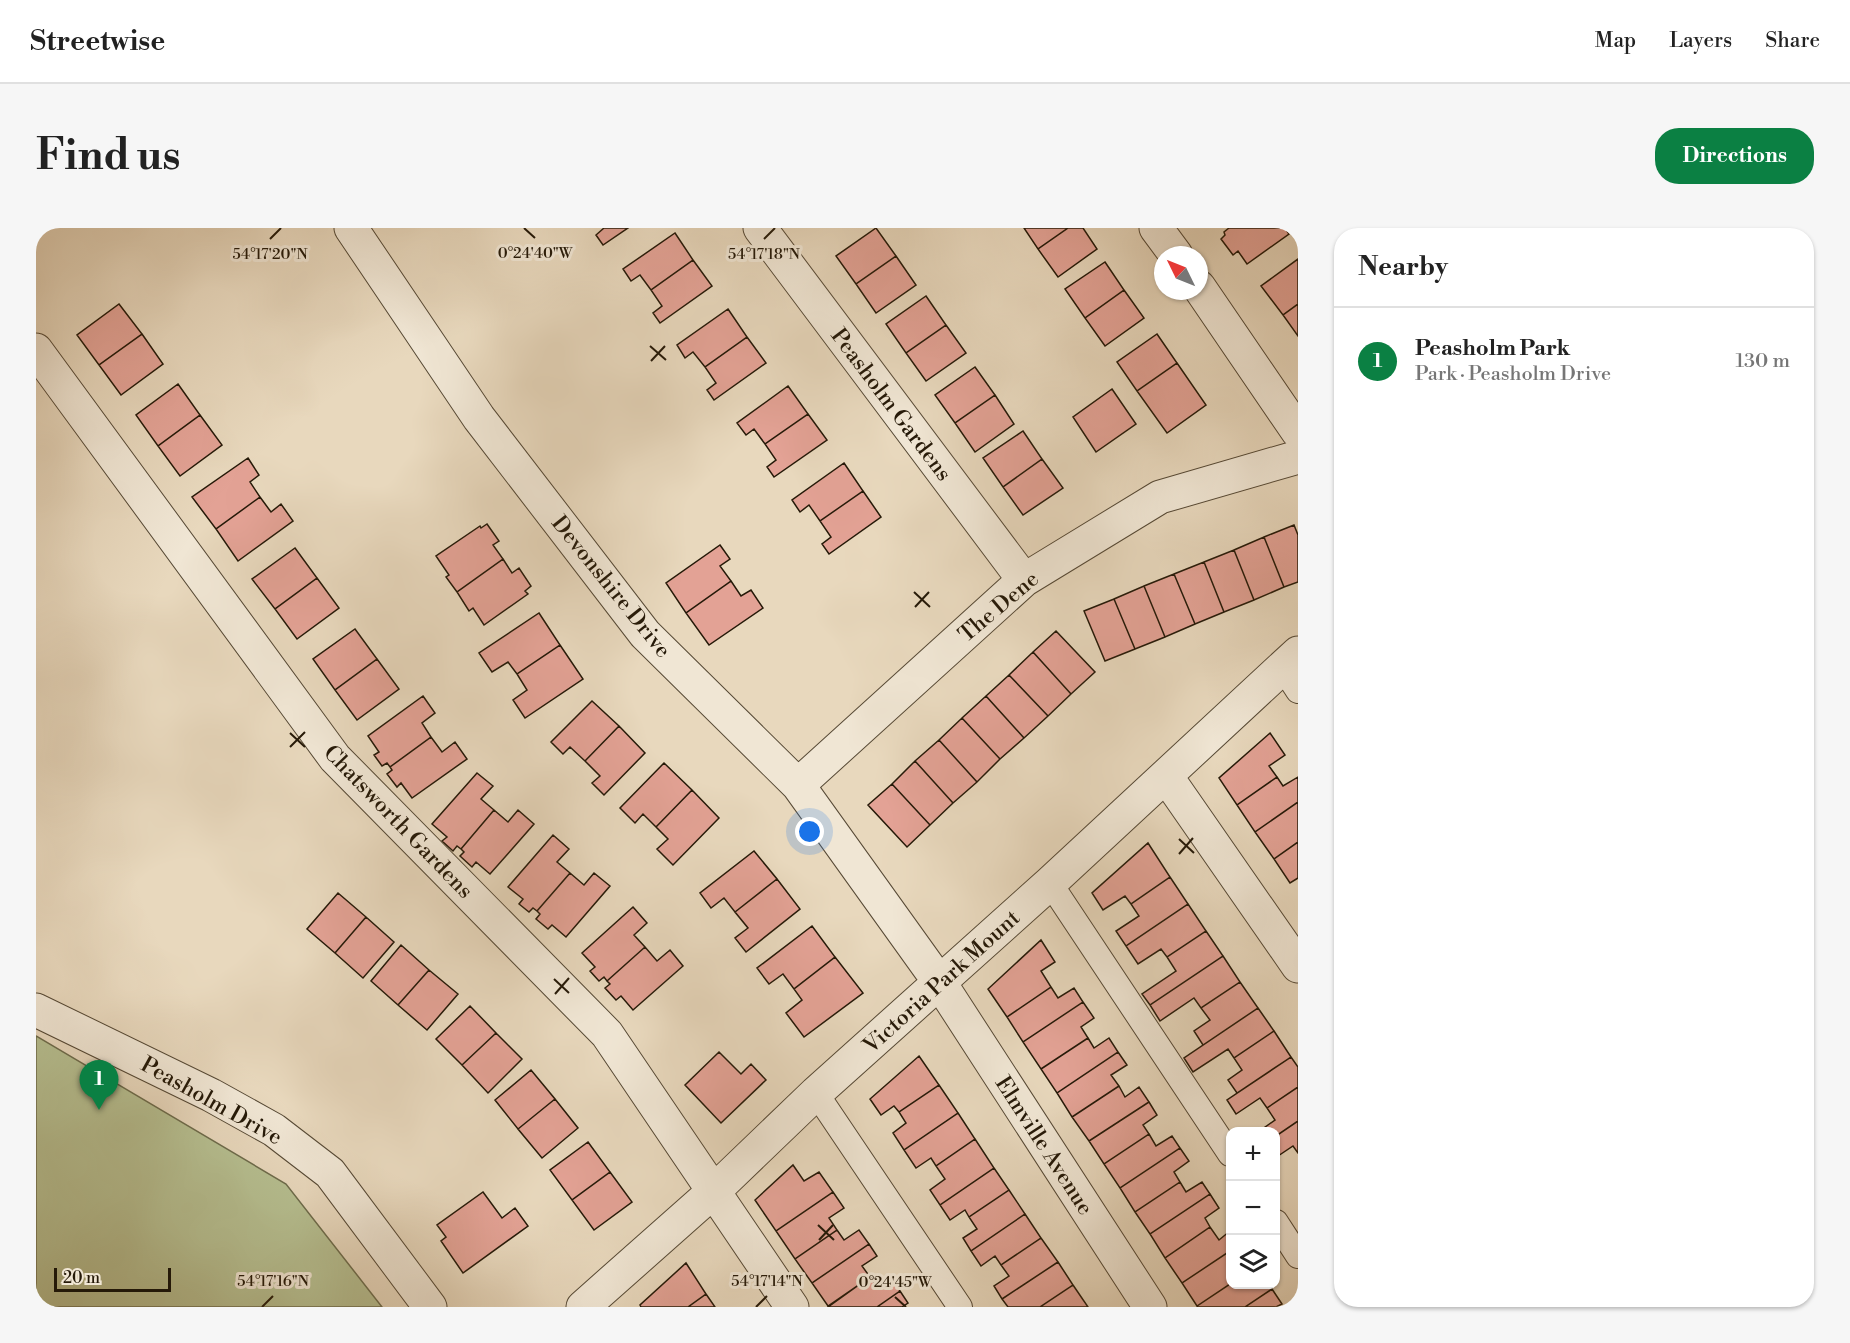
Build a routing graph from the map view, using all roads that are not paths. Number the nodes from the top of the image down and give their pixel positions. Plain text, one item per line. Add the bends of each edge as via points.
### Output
1 (351, 228) edge
2 (760, 228) edge
3 (1156, 228) edge
4 (1169, 246) edge
5 (1208, 300) edge
6 (36, 350) edge
7 (1298, 432) edge
8 (1298, 457) edge
9 (1024, 580) junction
10 (1293, 671) edge
11 (1166, 776) junction
12 (798, 785) junction
13 (1050, 883) junction
14 (1298, 966) edge
15 (940, 983) junction
16 (36, 1010) edge
17 (816, 1093) junction
18 (1226, 1148) edge
19 (715, 1190) junction
20 (1280, 1229) edge
21 (1298, 1256) edge
22 (590, 1304) edge
23 (430, 1307) edge
24 (792, 1307) edge
25 (960, 1307) edge
26 (1150, 1307) edge

1 - 12 street, Devonshire Drive via 479,418 645,634
2 - 9 street, Peasholm Gardens
3 - 4 street
5 - 7 street
6 - 19 street, Chatsworth Gardens via 335,758 607,1034
8 - 9 street, The Dene via 1160,497
9 - 12 street, The Dene
10 - 11 street, Victoria Park Mount
11 - 13 street, Victoria Park Mount
11 - 14 street
12 - 15 street, Devonshire Drive
13 - 15 street, Victoria Park Mount
13 - 18 lane
15 - 17 street, Victoria Park Mount
15 - 26 street, Elmville Avenue
16 - 23 street, Peasholm Drive via 274,1130 330,1173
17 - 19 street, Victoria Park Mount
17 - 25 lane
19 - 22 street, Victoria Park Mount
19 - 24 street, Chatsworth Gardens
20 - 21 lane

